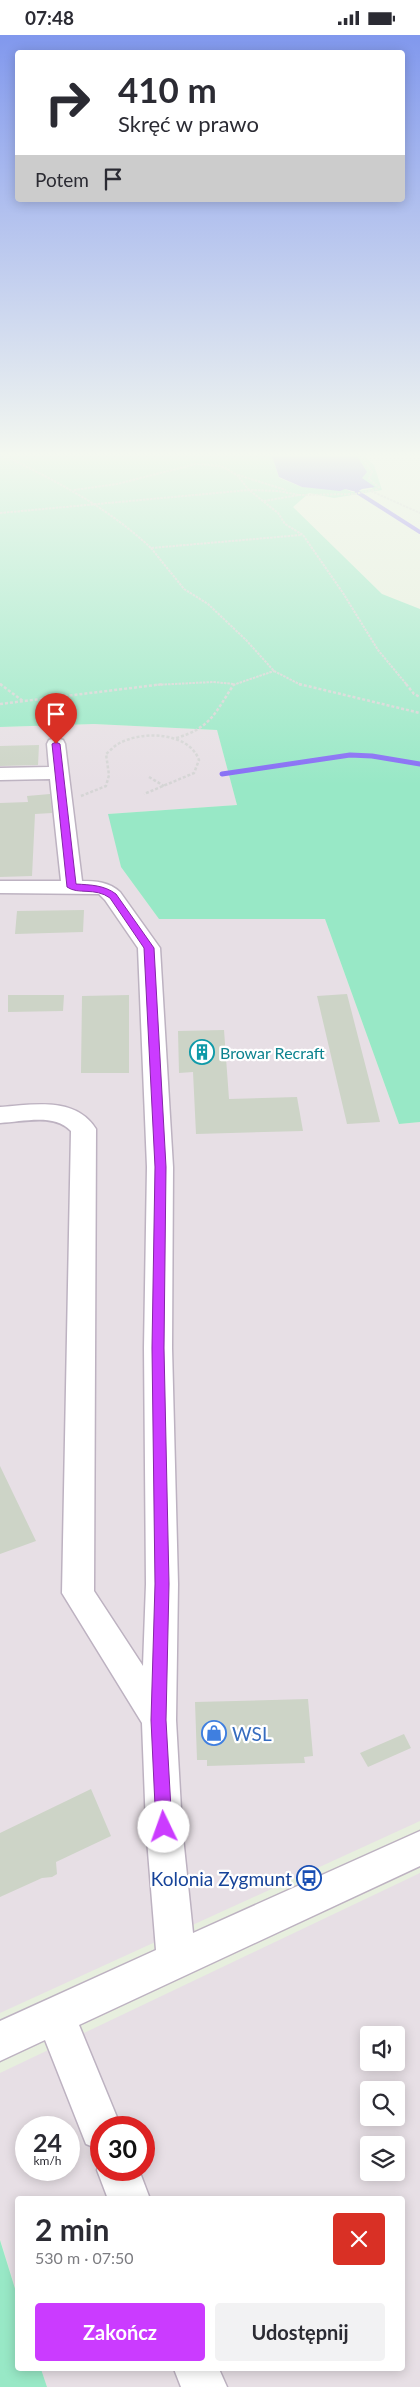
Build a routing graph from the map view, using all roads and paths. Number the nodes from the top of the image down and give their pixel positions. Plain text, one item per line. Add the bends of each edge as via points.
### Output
1 (165, 566) edge
2 (325, 566) edge
3 (274, 671) junction
4 (0, 684) edge
5 (234, 684) junction
6 (420, 697) edge
7 (23, 701) junction
8 (0, 704) edge
9 (420, 713) edge
10 (176, 738) junction
11 (56, 744) dead end
12 (60, 773) junction
13 (0, 774) edge
14 (149, 777) dead end
15 (164, 786) junction
16 (144, 795) dead end
17 (64, 799) junction
18 (0, 887) edge
19 (72, 887) junction
20 (0, 1115) edge
21 (159, 1720) junction
22 (420, 1848) edge
23 (176, 1960) junction
24 (55, 2015) junction
25 (0, 2041) edge
26 (96, 2116) edge
27 (122, 2181) edge
28 (128, 2196) edge
29 (198, 2371) edge
30 (204, 2387) edge

1 - 3 path via 184,589 208,604
2 - 6 path via 378,650
3 - 5 path
3 - 9 path via 304,687
4 - 7 path
5 - 7 path via 174,683
5 - 10 path via 207,724 196,732
7 - 8 path
10 - 15 path via 193,747 200,759 199,766 187,777
10 - 17 path via 151,735 116,743 106,754 110,775 106,786 88,795
11 - 12 street
12 - 13 street
12 - 17 street
14 - 15 path
15 - 16 path
17 - 19 street
18 - 19 street
19 - 21 street via 106,890 149,948 160,1167 158,1348 162,1584
20 - 21 street via 54,1113 73,1118 84,1129 78,1593
21 - 23 street via 164,1827
22 - 23 street
23 - 24 street
24 - 25 street
24 - 26 street
27 - 28 street
29 - 30 street

